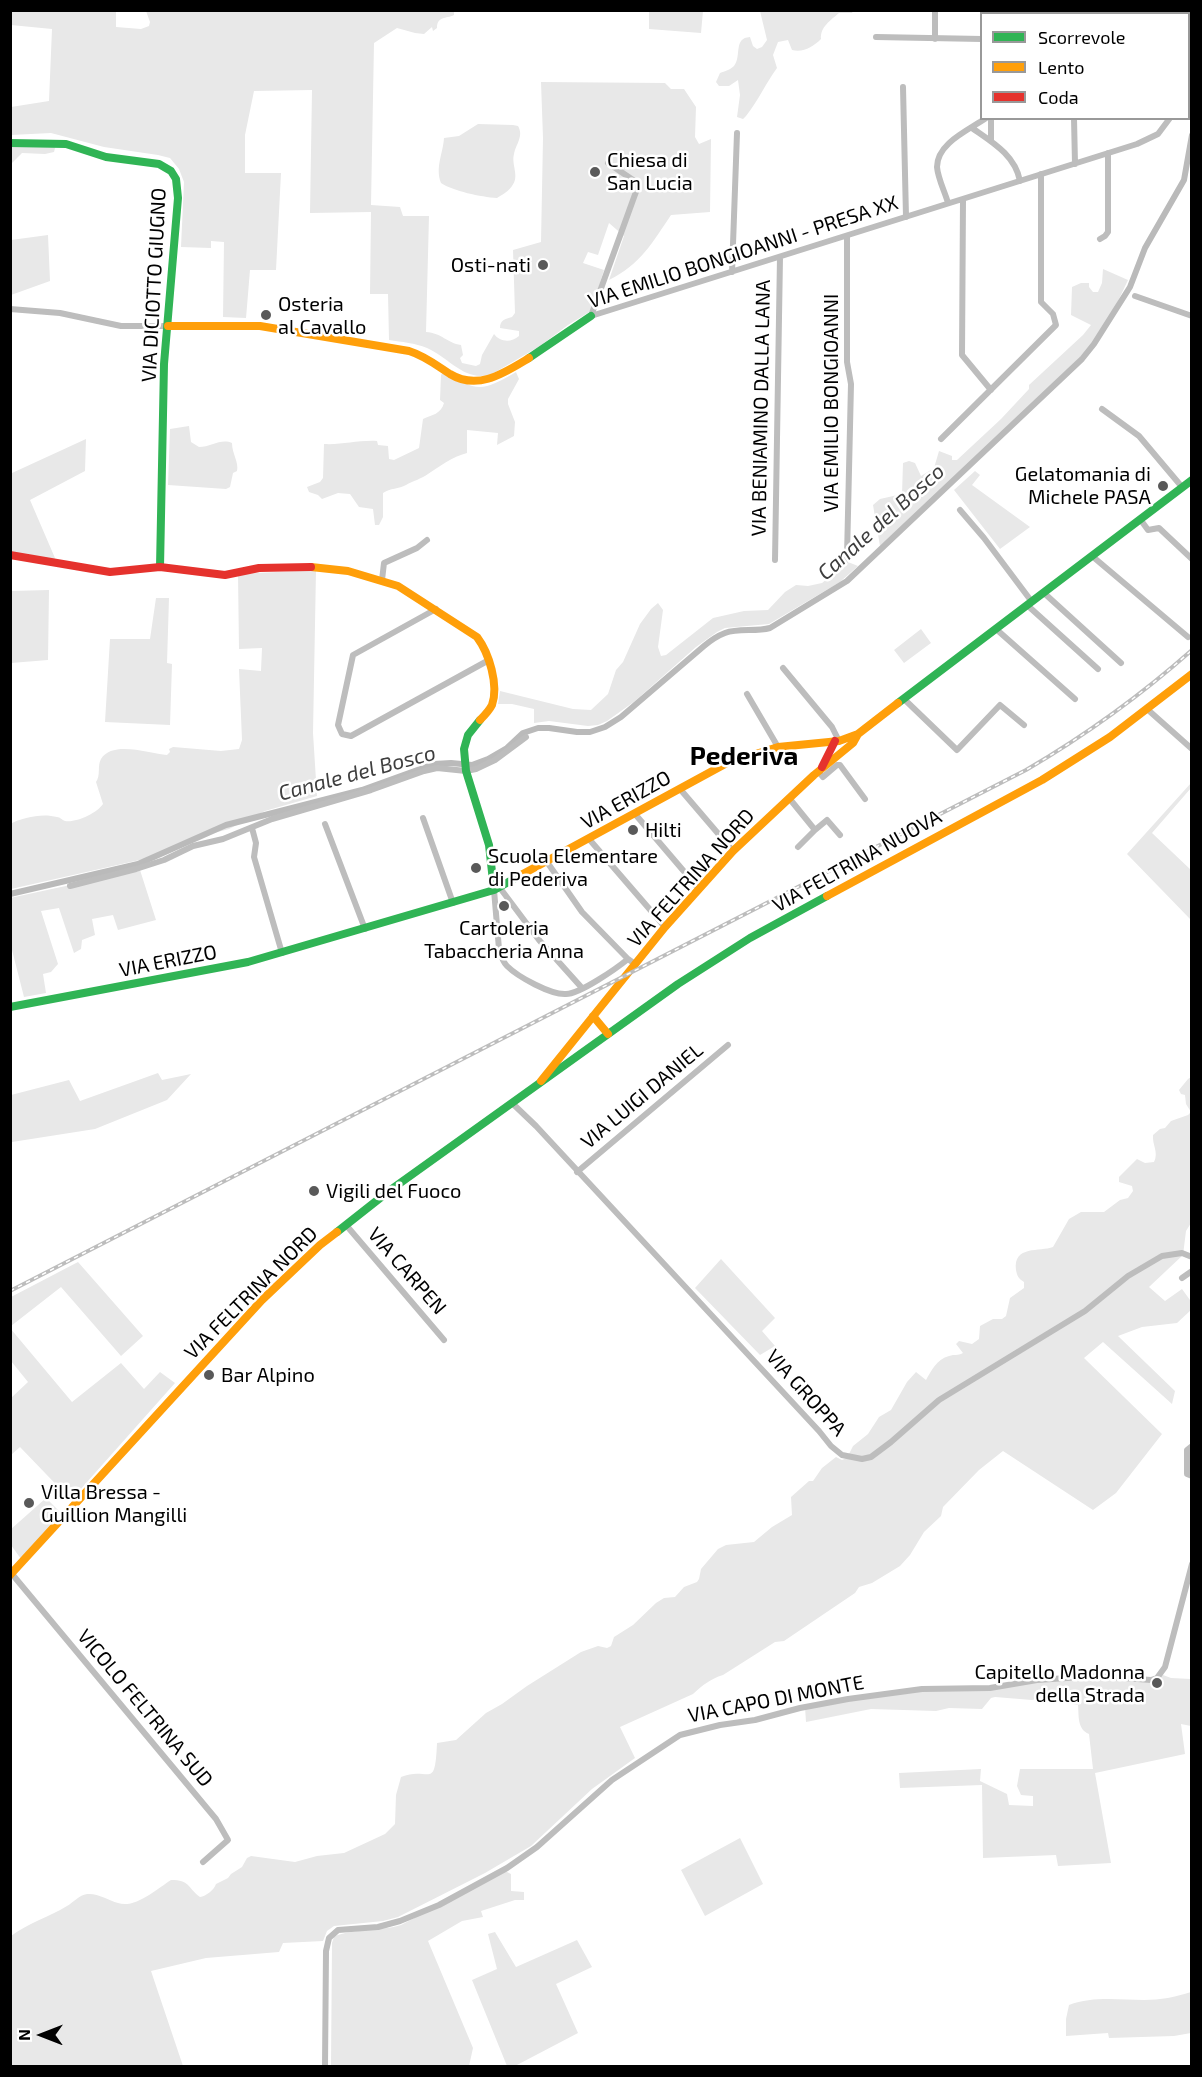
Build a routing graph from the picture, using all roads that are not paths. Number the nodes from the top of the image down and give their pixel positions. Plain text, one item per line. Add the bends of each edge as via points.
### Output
1 (935, 10) edge
2 (876, 37) dead end
3 (935, 39) junction
4 (980, 39) edge
5 (903, 87) dead end
6 (983, 120) edge
7 (991, 120) edge
8 (1074, 120) edge
9 (1168, 120) edge
10 (972, 128) junction
11 (737, 133) dead end
12 (991, 141) junction
13 (10, 143) edge
14 (1108, 153) junction
15 (608, 163) dead end
16 (1075, 164) junction
17 (1041, 174) junction
18 (1020, 181) junction
19 (963, 199) junction
20 (948, 203) junction
21 (906, 217) junction
22 (847, 236) junction
23 (1100, 239) dead end
24 (780, 257) junction
25 (732, 272) junction
26 (1135, 296) dead end
27 (10, 309) edge
28 (591, 316) junction
29 (1191, 316) edge
30 (168, 326) junction
31 (991, 390) junction
32 (1102, 409) dead end
33 (941, 439) dead end
34 (1191, 480) edge
35 (1182, 487) junction
36 (960, 510) dead end
37 (1140, 519) junction
38 (427, 540) dead end
39 (10, 555) edge
40 (1092, 556) junction
41 (1191, 559) edge
42 (775, 560) dead end
43 (160, 567) junction
44 (839, 567) dead end
45 (382, 580) junction
46 (1044, 593) junction
47 (1030, 604) junction
48 (436, 609) junction
49 (996, 629) junction
50 (1188, 637) dead end
51 (489, 660) junction
52 (1120, 663) dead end
53 (783, 668) dead end
54 (1098, 669) dead end
55 (1191, 674) edge
56 (747, 694) dead end
57 (904, 699) junction
58 (1075, 699) dead end
59 (1147, 708) junction
60 (1024, 725) dead end
61 (858, 734) junction
62 (526, 737) dead end
63 (837, 741) junction
64 (804, 744) junction
65 (778, 747) junction
66 (1191, 749) edge
67 (840, 753) junction
68 (826, 759) junction
69 (466, 766) junction
70 (819, 770) junction
71 (681, 789) junction
72 (789, 798) junction
73 (865, 799) dead end
74 (635, 814) junction
75 (423, 818) dead end
76 (326, 824) dead end
77 (252, 828) junction
78 (815, 831) junction
79 (840, 835) dead end
80 (590, 839) junction
81 (798, 847) dead end
82 (733, 851) junction
83 (548, 862) junction
84 (70, 886) dead end
85 (497, 889) junction
86 (699, 889) junction
87 (453, 903) junction
88 (665, 927) junction
89 (365, 929) junction
90 (282, 953) junction
91 (632, 962) junction
92 (582, 988) junction
93 (10, 1007) edge
94 (593, 1016) junction
95 (608, 1034) junction
96 (728, 1044) dead end
97 (541, 1081) junction
98 (512, 1102) junction
99 (577, 1172) junction
100 (346, 1225) junction
101 (1191, 1257) edge
102 (1191, 1271) edge
103 (1182, 1278) dead end
104 (444, 1340) dead end
105 (1191, 1446) edge
106 (1191, 1476) edge
107 (1191, 1564) edge
108 (11, 1573) edge
109 (203, 1862) dead end
110 (325, 2067) edge

1 - 3 street
2 - 3 street
3 - 4 street
5 - 21 street
6 - 10 street
7 - 12 street
8 - 16 street
9 - 14 street, VIA EMILIO BONGIOANNI - PRESA XX via 1152,138
10 - 12 street
10 - 20 street via 946,146 938,160
11 - 25 street
12 - 18 street via 1012,160
13 - 30 main road, VIA DICIOTTO GIUGNO via 66,144 106,157 152,162 171,171 179,190
14 - 16 street, VIA EMILIO BONGIOANNI - PRESA XX
14 - 23 street via 1108,231
15 - 28 street via 636,182 637,189
16 - 17 street, VIA EMILIO BONGIOANNI - PRESA XX
17 - 18 street, VIA EMILIO BONGIOANNI - PRESA XX
17 - 31 street via 1041,302 1053,314 1056,325
18 - 19 street, VIA EMILIO BONGIOANNI - PRESA XX
19 - 20 street, VIA EMILIO BONGIOANNI - PRESA XX
19 - 31 street via 963,355
20 - 21 street, VIA EMILIO BONGIOANNI - PRESA XX
21 - 22 street, VIA EMILIO BONGIOANNI - PRESA XX
22 - 24 street, VIA EMILIO BONGIOANNI - PRESA XX
22 - 44 street, VIA EMILIO BONGIOANNI via 847,362 851,384 847,556
24 - 25 street, VIA EMILIO BONGIOANNI - PRESA XX
24 - 42 street, VIA BENIAMINO DALLA LANA
25 - 28 street, VIA EMILIO BONGIOANNI - PRESA XX
26 - 29 street
27 - 30 street, VIA EMILIO BONGIOANNI - PRESA XX via 60,313 121,326
28 - 30 main road, VIA EMILIO BONGIOANNI - PRESA XX via 547,346 481,382 458,378 429,358 409,351 260,326
30 - 43 main road, VIA DICIOTTO GIUGNO
31 - 33 street
32 - 35 street via 1139,436
34 - 35 main road, VIA FELTRINA NORD
35 - 37 main road, VIA FELTRINA NORD
36 - 47 street
37 - 40 main road, VIA FELTRINA NORD
37 - 41 street via 1148,530 1159,528
38 - 45 street via 384,563
39 - 43 main road via 110,572
40 - 46 main road, VIA FELTRINA NORD
40 - 50 street
43 - 45 main road via 225,575 259,568 329,569
45 - 48 main road
46 - 47 main road, VIA FELTRINA NORD
46 - 52 street
47 - 49 main road, VIA FELTRINA NORD
47 - 54 street
48 - 51 main road via 477,637
48 - 51 street via 353,655 338,725 342,734 351,736
49 - 57 main road, VIA FELTRINA NORD
49 - 58 street
51 - 69 main road via 494,700 468,735 464,749
53 - 63 street via 832,727
55 - 59 main road, VIA FELTRINA NUOVA
56 - 65 street
57 - 60 street via 957,750 1000,705
57 - 61 main road, VIA FELTRINA NORD
59 - 66 street
59 - 95 main road, VIA FELTRINA NUOVA via 1042,780 750,938
61 - 63 main road, VIA ERIZZO
61 - 67 main road, VIA FELTRINA NORD
62 - 69 street via 495,760
63 - 64 main road, VIA ERIZZO
63 - 67 main road
63 - 68 main road, VIA FELTRINA NORD
64 - 65 main road, VIA ERIZZO
64 - 68 main road via 818,746
65 - 71 main road, VIA ERIZZO via 727,763
67 - 70 main road, VIA FELTRINA NORD
68 - 70 main road, VIA FELTRINA NORD
69 - 77 street via 424,771
69 - 85 main road
70 - 72 main road, VIA FELTRINA NORD
70 - 73 street via 823,777 840,765
71 - 74 main road, VIA ERIZZO
71 - 82 street
72 - 78 street
72 - 82 main road, VIA FELTRINA NORD
74 - 80 main road, VIA ERIZZO
74 - 86 street
75 - 87 street
76 - 89 street
77 - 84 street via 193,846 136,870
77 - 90 street via 254,857
78 - 79 street via 827,820
78 - 81 street
80 - 83 main road, VIA ERIZZO
80 - 88 street
82 - 86 main road, VIA FELTRINA NORD
83 - 85 main road, VIA ERIZZO
83 - 91 street via 582,912
85 - 87 main road, VIA ERIZZO
85 - 92 street
85 - 92 street via 500,949 507,967 552,991 568,994
86 - 88 main road, VIA FELTRINA NORD
87 - 89 main road, VIA ERIZZO
88 - 91 main road, VIA FELTRINA NORD
89 - 90 main road, VIA ERIZZO
90 - 93 main road, VIA ERIZZO via 187,975
91 - 92 street
91 - 94 main road, VIA FELTRINA NORD
94 - 95 main road
94 - 97 main road, VIA FELTRINA NORD
95 - 97 main road, VIA FELTRINA NUOVA
96 - 99 street, VIA LUIGI DANIEL
97 - 98 main road, VIA FELTRINA NORD
98 - 99 street, VIA GROPPA
98 - 100 main road, VIA FELTRINA NORD
99 - 101 street, VIA GROPPA via 831,1446 852,1458 878,1453 957,1388 1085,1311 1145,1265 1175,1253
100 - 104 street, VIA CARPEN
100 - 108 main road, VIA FELTRINA NORD via 262,1300
102 - 103 street
105 - 106 street via 1187,1450 1186,1468
107 - 110 street, VIA CAPO DI MONTE via 1165,1667 1156,1678 1097,1676 990,1688 922,1689 824,1703 680,1735 612,1780 507,1868 400,1921 338,1930 329,1938 326,1951
108 - 109 street, VICOLO FELTRINA SUD via 216,1819 228,1840

